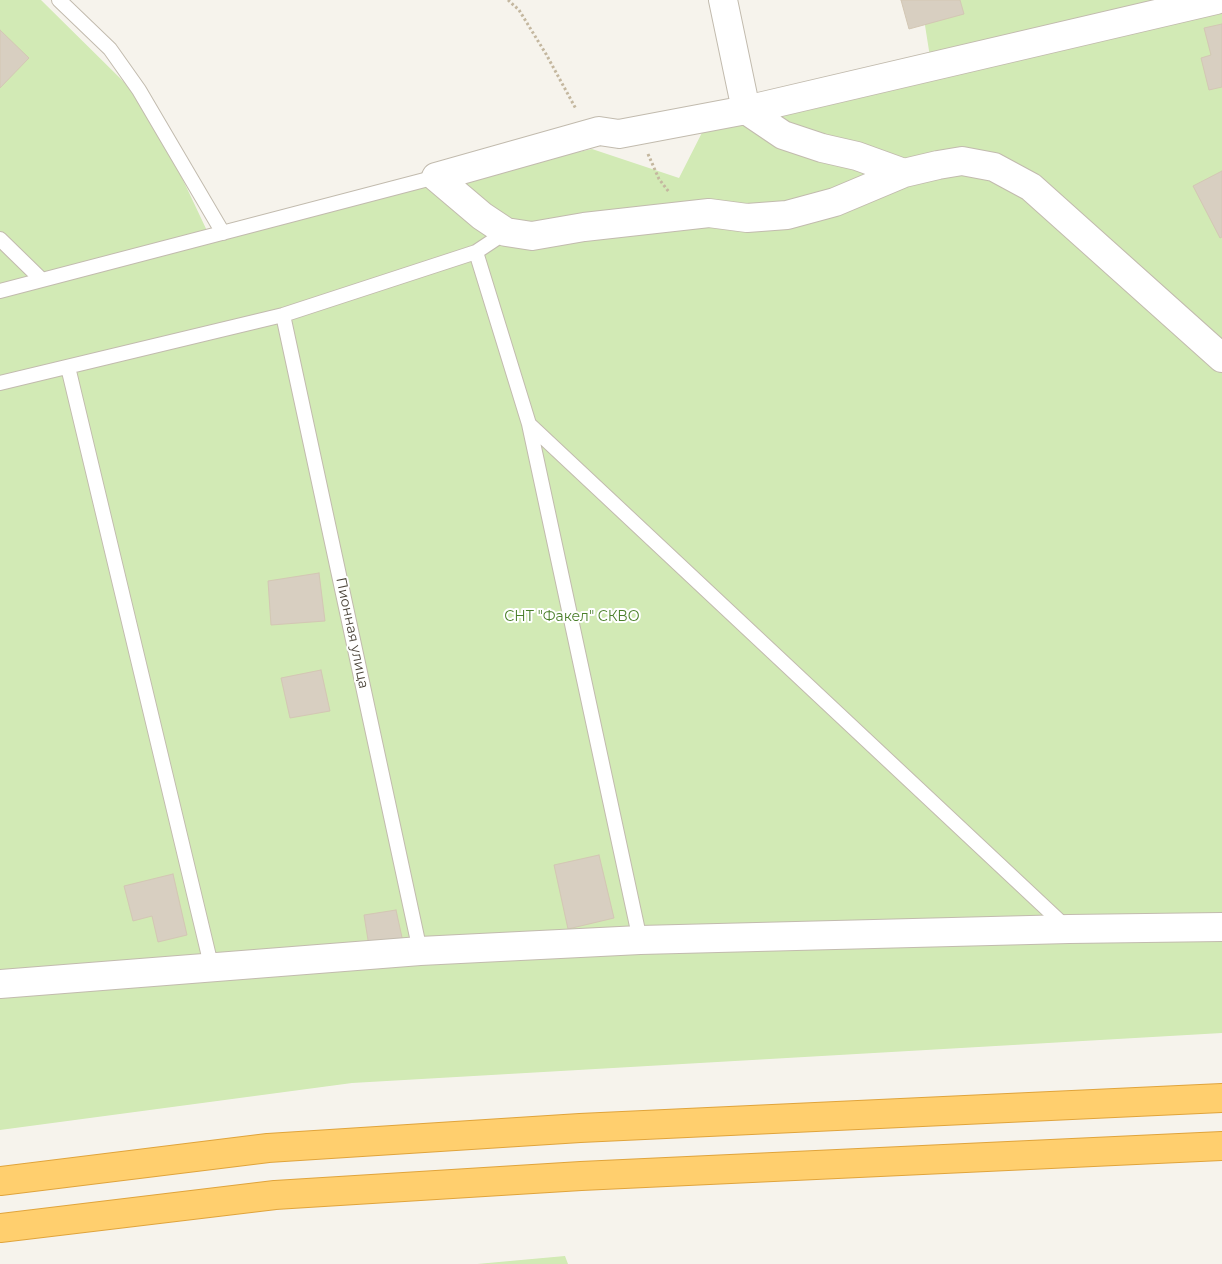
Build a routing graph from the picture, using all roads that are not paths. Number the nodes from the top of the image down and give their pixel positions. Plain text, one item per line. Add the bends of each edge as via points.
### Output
1 (59, 0) edge
2 (723, 0) edge
3 (1216, 0) edge
4 (746, 110) junction
5 (904, 173) junction
6 (436, 177) junction
7 (506, 232) junction
8 (223, 233) junction
9 (0, 239) edge
10 (476, 252) junction
11 (42, 280) junction
12 (0, 291) edge
13 (283, 315) junction
14 (1222, 358) edge
15 (68, 367) junction
16 (0, 383) edge
17 (529, 424) junction
18 (1222, 927) edge
19 (1069, 929) junction
20 (640, 940) junction
21 (420, 951) junction
22 (212, 969) junction
23 (0, 984) edge
24 (1222, 1098) edge
25 (1222, 1146) edge
26 (0, 1182) edge
27 (0, 1228) edge

1 - 8 lane via 110,49 139,90
2 - 4 street
3 - 4 street
4 - 5 street via 783,135
4 - 6 street via 619,134 599,131
5 - 7 street via 835,202 787,215 747,218 709,212 584,226 532,236
5 - 14 street via 962,162 994,167 1031,187
6 - 7 street
6 - 8 lane
7 - 10 lane
8 - 11 lane
9 - 11 lane
10 - 13 lane
10 - 17 lane
11 - 12 lane
13 - 15 lane
13 - 21 lane, Пионная улица
15 - 16 lane
15 - 22 lane
17 - 19 lane
17 - 20 lane
18 - 19 street
19 - 20 street
20 - 21 street
21 - 22 street
22 - 23 street
24 - 26 highway via 580,1128 268,1148
25 - 27 highway via 581,1176 275,1196

